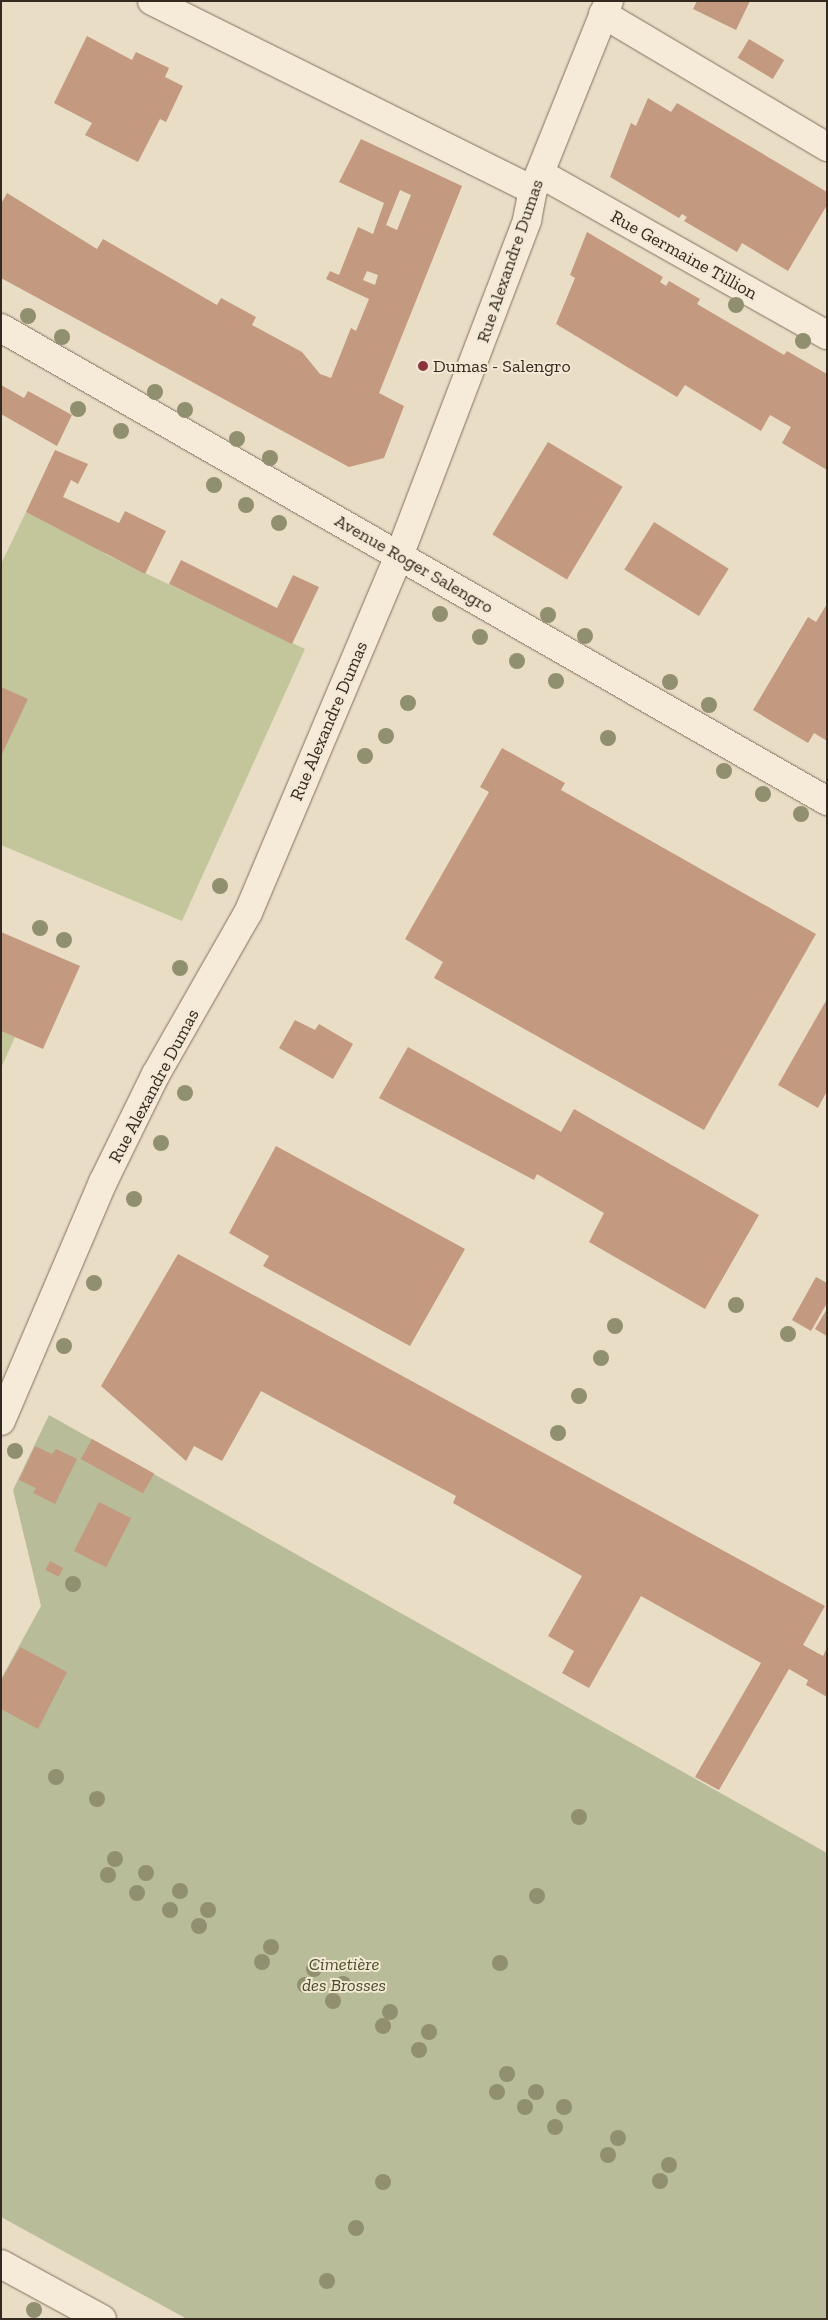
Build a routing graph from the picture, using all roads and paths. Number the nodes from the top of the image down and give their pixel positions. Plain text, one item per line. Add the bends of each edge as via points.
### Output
1 (152, 1) edge
2 (606, 8) edge
3 (827, 147) edge
4 (537, 182) junction
5 (1, 328) edge
6 (827, 336) edge
7 (399, 556) junction
8 (827, 801) edge
9 (1, 1421) edge
10 (1, 2264) edge
11 (102, 2319) edge

1 - 4 street, Rue Germaine Tillion
2 - 3 street
2 - 4 street, Rue Alexandre Dumas
4 - 6 street, Rue Germaine Tillion
4 - 7 street, Rue Alexandre Dumas via 527,220
5 - 7 street, Avenue Roger Salengro
7 - 8 street, Avenue Roger Salengro
7 - 9 street, Rue Alexandre Dumas via 248,913 156,1074 103,1182
10 - 11 street

